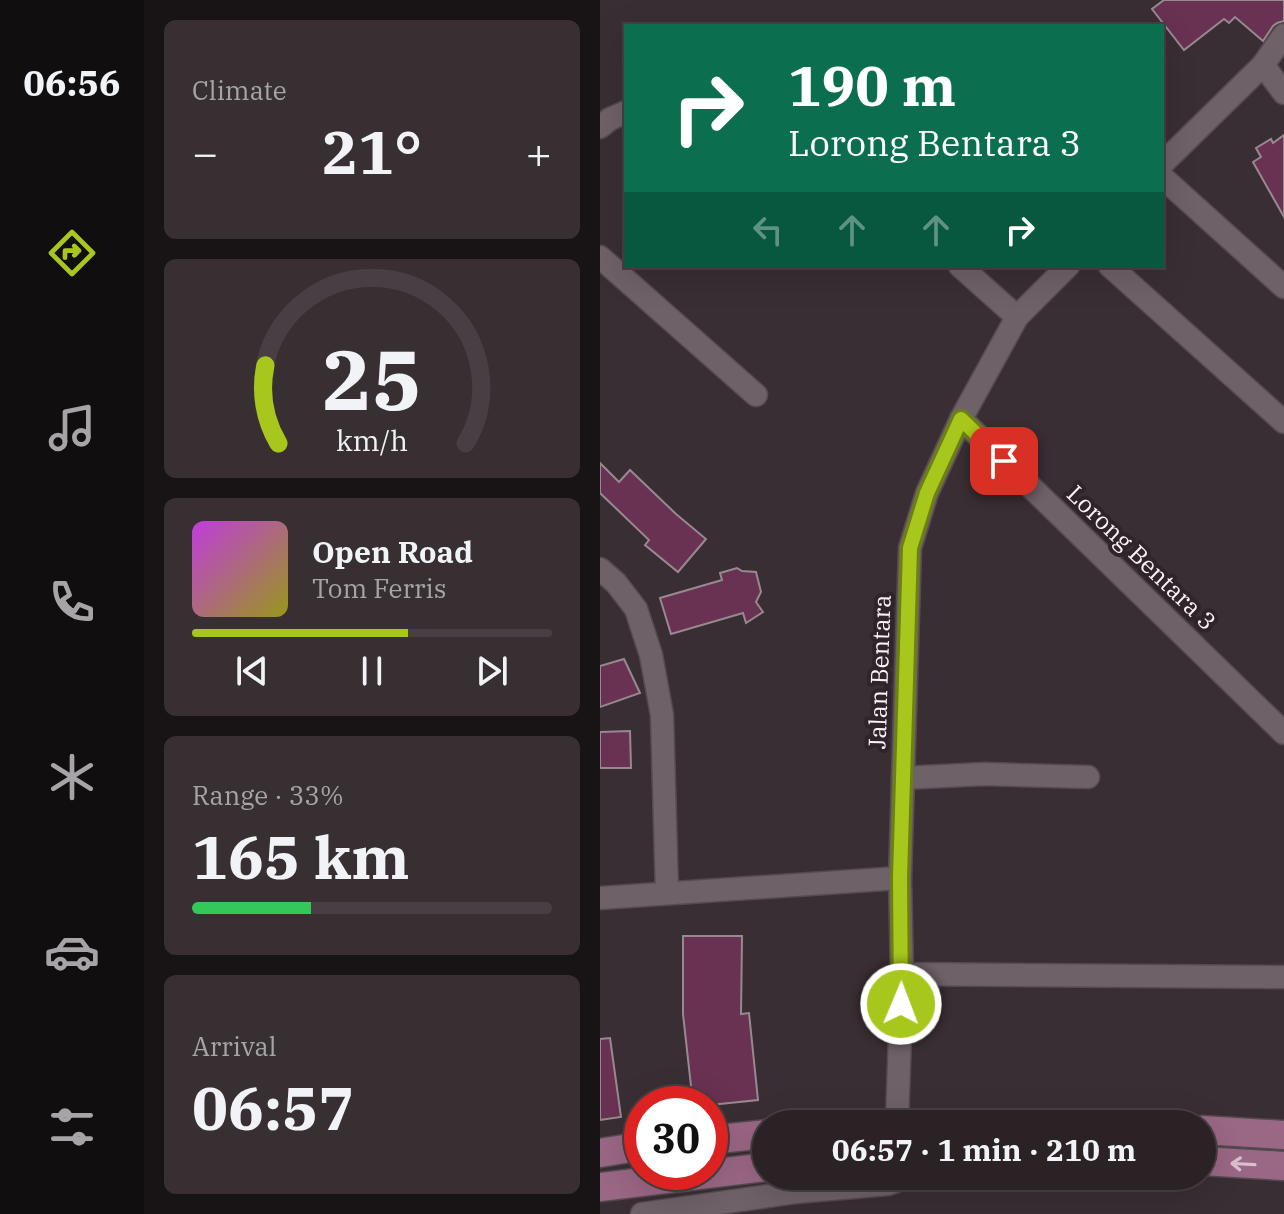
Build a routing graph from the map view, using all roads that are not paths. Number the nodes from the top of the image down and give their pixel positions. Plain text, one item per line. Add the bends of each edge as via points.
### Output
1 (1284, 35) edge
2 (1263, 65) junction
3 (1284, 93) edge
4 (624, 113) edge
5 (600, 127) edge
6 (1164, 162) edge
7 (1164, 179) edge
8 (600, 257) edge
9 (962, 268) edge
10 (1066, 268) edge
11 (1112, 268) edge
12 (1284, 287) edge
13 (1017, 317) junction
14 (756, 395) dead end
15 (961, 419) junction
16 (1284, 422) edge
17 (600, 569) edge
18 (1284, 733) edge
19 (1088, 777) dead end
20 (903, 778) junction
21 (900, 878) junction
22 (667, 893) junction
23 (600, 898) edge
24 (902, 974) junction
25 (1284, 977) edge
26 (897, 1110) edge
27 (1216, 1131) edge
28 (1284, 1135) edge
29 (752, 1136) edge
30 (728, 1138) edge
31 (624, 1149) edge
32 (600, 1153) edge
33 (1216, 1162) edge
34 (1284, 1166) edge
35 (752, 1169) edge
36 (600, 1187) edge
37 (819, 1190) edge
38 (642, 1214) edge

1 - 2 street
2 - 3 street
2 - 6 street
4 - 5 street
7 - 12 street
8 - 14 street
9 - 13 street
10 - 13 street, Jalan Bentara
11 - 16 street
13 - 15 street, Jalan Bentara
15 - 18 street, Lorong Bentara 3
15 - 20 street, Jalan Bentara via 927,493 910,548
17 - 22 street via 636,609 651,655 662,715
19 - 20 street
20 - 21 street, Jalan Bentara
21 - 22 street
21 - 24 street, Jalan Bentara
22 - 23 street
24 - 25 street
24 - 26 street, Jalan Bentara
27 - 28 main road
29 - 30 main road
31 - 32 main road
34 -> 33 main road
35 - 36 main road
37 - 38 street

